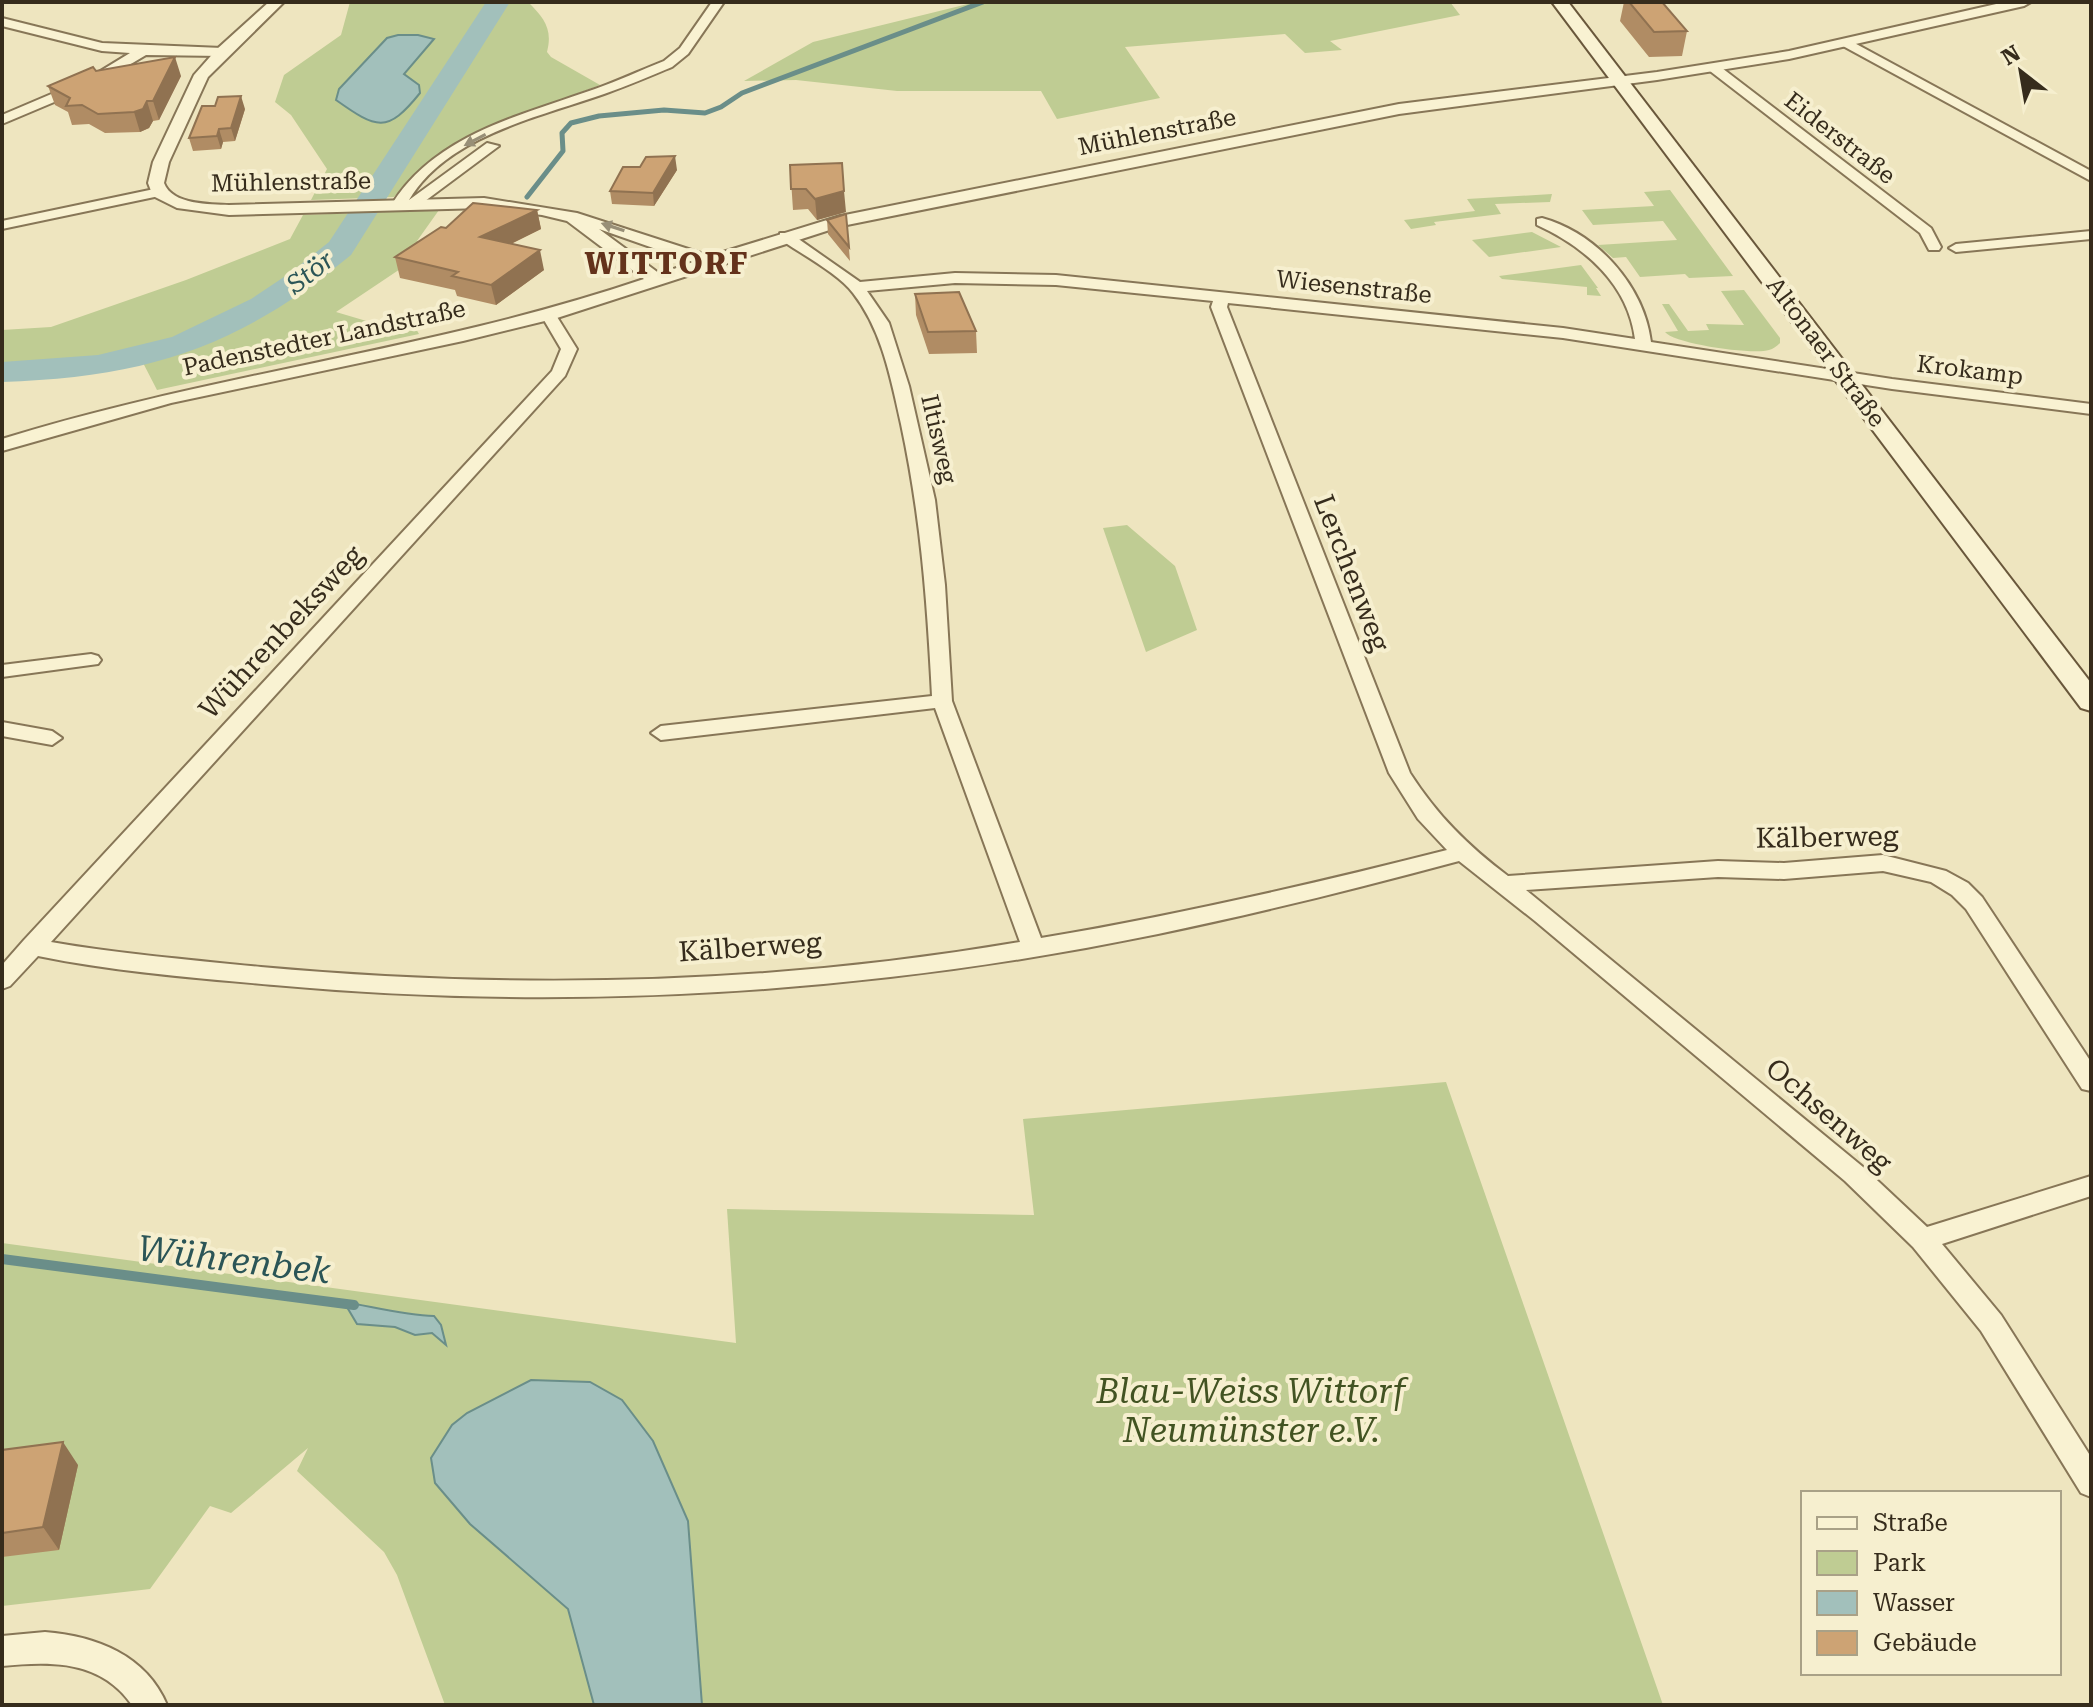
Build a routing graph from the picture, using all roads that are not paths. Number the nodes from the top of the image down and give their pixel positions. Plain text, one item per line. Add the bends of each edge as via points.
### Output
1 (277, 2) edge
2 (718, 2) edge
3 (1560, 2) edge
4 (2024, 2) edge
5 (2, 22) edge
6 (1847, 43) junction
7 (143, 51) junction
8 (222, 52) junction
9 (1714, 68) junction
10 (1619, 81) junction
11 (2, 120) edge
12 (2091, 177) edge
13 (159, 192) junction
14 (400, 204) junction
15 (568, 214) junction
16 (1542, 222) dead end
17 (2, 225) edge
18 (2091, 235) edge
19 (785, 236) junction
20 (1934, 247) dead end
21 (1956, 248) dead end
22 (709, 262) junction
23 (658, 281) junction
24 (857, 287) junction
25 (1222, 297) junction
26 (549, 315) junction
27 (1643, 344) junction
28 (1844, 375) junction
29 (2091, 409) edge
30 (2, 445) edge
31 (91, 660) dead end
32 (2, 671) edge
33 (942, 701) junction
34 (2091, 702) edge
35 (2, 729) edge
36 (661, 733) dead end
37 (52, 738) dead end
38 (1463, 853) junction
39 (1504, 884) junction
40 (32, 946) junction
41 (1033, 947) junction
42 (2, 980) edge
43 (2091, 1082) edge
44 (2091, 1186) edge
45 (1922, 1239) junction
46 (2091, 1483) edge
47 (2, 1651) edge
48 (151, 1705) edge

1 - 8 street
2 - 14 street via 684,51 668,64 487,149
3 - 10 main road, Altonaer Straße
4 - 6 street, Mühlenstraße
5 - 7 street via 102,47
6 - 9 street, Mühlenstraße
6 - 12 street
7 - 8 street
7 - 11 street via 93,81
8 - 13 street via 189,96 161,162
9 - 10 street, Mühlenstraße
9 - 20 street, Eiderstraße via 1926,231
10 - 19 street, Mühlenstraße via 1399,109
10 - 28 main road, Altonaer Straße
13 - 14 street, Mühlenstraße via 178,203 207,208
13 - 17 street
14 - 15 street, Mühlenstraße via 496,203
22 -> 15 street, Mühlenstraße
15 - 23 street
16 - 27 street via 1572,235 1612,274 1640,321
18 - 21 street
19 - 22 street, Mühlenstraße
19 - 24 street, Iltisweg
22 - 23 street, Mühlenstraße
23 - 26 street, Padenstedter Landstraße
24 - 25 street, Wiesenstraße via 1015,277
24 - 33 street, Iltisweg via 881,323 923,480
25 - 27 street, Wiesenstraße
25 - 38 street, Lerchenweg via 1219,307 1400,773 1426,814
26 - 30 street, Padenstedter Landstraße via 192,392
26 - 40 street, Wührenbeksweg via 569,349 559,373
27 - 28 street, Wiesenstraße
28 - 29 street, Krokamp
28 - 34 main road, Altonaer Straße
31 - 32 street
33 - 36 street
33 - 41 street, Iltisweg
35 - 37 street
38 - 39 street, Ochsenweg
38 - 41 street, Kälberweg via 1295,897
39 - 43 street, Kälberweg via 1883,863 1919,869 1960,889 1974,903
39 - 45 street, Ochsenweg via 1854,1174
40 - 41 street, Kälberweg via 286,980 444,988 702,983 843,972
40 - 42 street, Wührenbeksweg
44 - 45 street
45 - 46 street, Ochsenweg via 1991,1323
47 - 48 street via 46,1646 85,1652 123,1673

